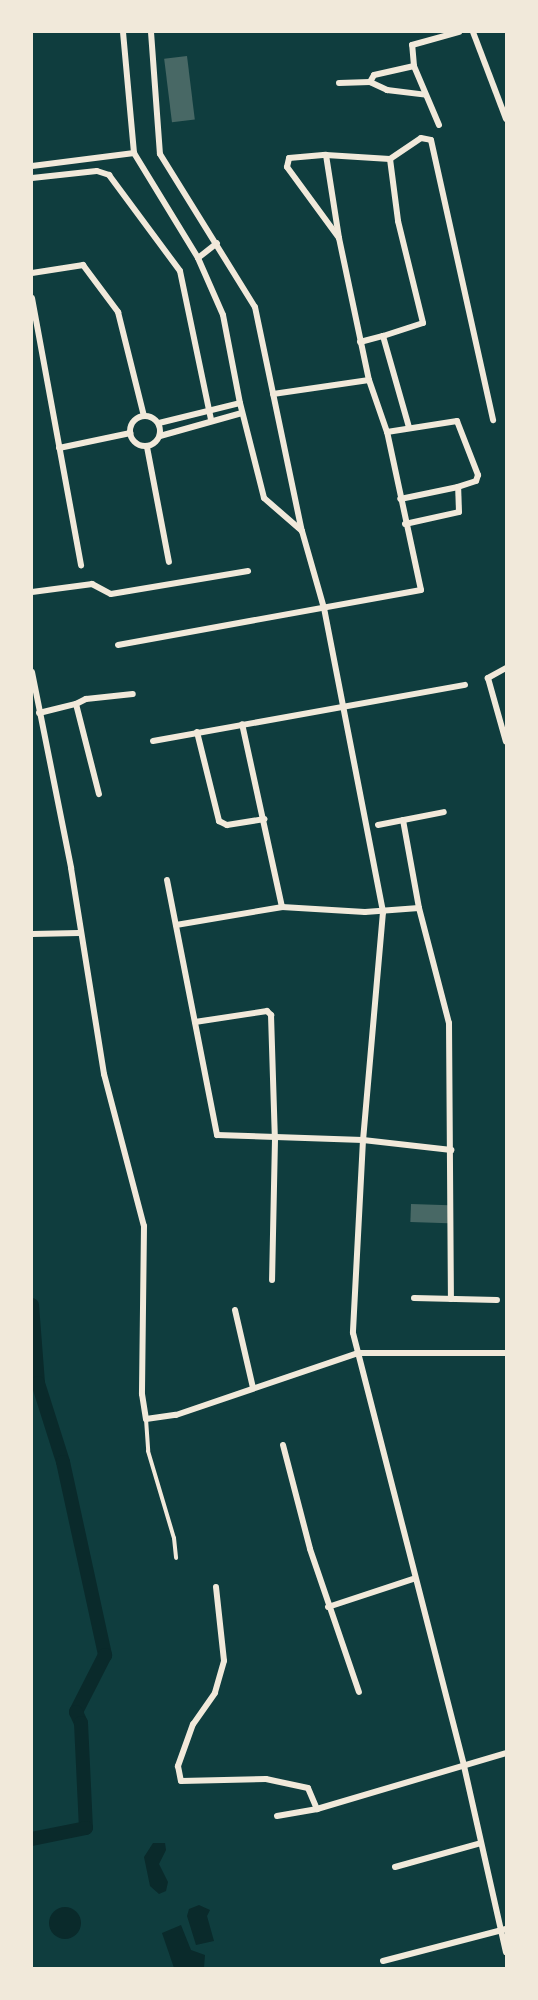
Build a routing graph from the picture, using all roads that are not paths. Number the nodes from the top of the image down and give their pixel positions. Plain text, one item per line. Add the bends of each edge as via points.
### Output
1 (123, 32) edge
2 (150, 32) edge
3 (459, 32) edge
4 (473, 32) edge
5 (414, 66) junction
6 (339, 82) dead end
7 (370, 82) junction
8 (425, 94) junction
9 (507, 119) edge
10 (439, 125) dead end
11 (134, 153) junction
12 (326, 154) junction
13 (390, 159) junction
14 (60, 164) junction
15 (32, 166) edge
16 (61, 175) junction
17 (32, 178) edge
18 (339, 238) junction
19 (217, 243) junction
20 (198, 258) junction
21 (32, 273) edge
22 (32, 298) edge
23 (382, 336) junction
24 (360, 342) junction
25 (369, 380) junction
26 (273, 394) junction
27 (240, 403) junction
28 (210, 411) junction
29 (242, 413) junction
30 (144, 416) junction
31 (211, 420) junction
32 (493, 420) dead end
33 (159, 423) junction
34 (409, 427) junction
35 (387, 432) junction
36 (130, 433) junction
37 (160, 435) junction
38 (147, 447) junction
39 (59, 448) junction
40 (458, 487) junction
41 (400, 499) junction
42 (405, 524) junction
43 (302, 531) junction
44 (169, 562) dead end
45 (81, 566) dead end
46 (248, 571) dead end
47 (32, 592) edge
48 (324, 608) junction
49 (118, 645) dead end
50 (507, 668) edge
51 (32, 672) edge
52 (465, 685) dead end
53 (133, 694) dead end
54 (76, 704) junction
55 (34, 705) edge
56 (342, 707) junction
57 (39, 713) junction
58 (242, 724) junction
59 (197, 732) junction
60 (153, 741) dead end
61 (507, 742) edge
62 (99, 794) dead end
63 (444, 812) dead end
64 (265, 819) junction
65 (403, 820) junction
66 (378, 825) dead end
67 (167, 880) dead end
68 (282, 907) junction
69 (419, 908) junction
70 (383, 912) junction
71 (176, 925) junction
72 (78, 933) junction
73 (32, 934) edge
74 (195, 1022) junction
75 (274, 1139) junction
76 (363, 1140) junction
77 (451, 1150) junction
78 (272, 1280) dead end
79 (414, 1298) dead end
80 (451, 1299) junction
81 (497, 1300) dead end
82 (235, 1310) dead end
83 (358, 1353) junction
84 (507, 1353) edge
85 (253, 1388) junction
86 (146, 1419) junction
87 (284, 1445) dead end
88 (176, 1558) dead end
89 (413, 1579) junction
90 (216, 1587) dead end
91 (328, 1606) junction
92 (358, 1692) dead end
93 (507, 1753) edge
94 (464, 1766) junction
95 (317, 1809) junction
96 (277, 1816) dead end
97 (481, 1844) junction
98 (395, 1867) dead end
99 (504, 1930) edge
100 (507, 1952) edge
101 (383, 1961) dead end

1 - 11 street
2 - 19 street via 160,154
3 - 5 street via 412,45
4 - 9 street
5 - 7 street via 374,75
5 - 8 street
6 - 7 street
7 - 8 street via 387,90
8 - 10 street
11 - 14 street
11 - 20 street
12 - 13 street
12 - 18 street
12 - 18 street via 289,158 287,167
13 - 23 street via 398,221 423,323
13 - 32 street via 421,138 431,140
14 - 15 street
14 - 16 street
16 - 17 street
16 - 28 street via 96,171 109,174 180,271
18 - 24 street
19 - 20 street
19 - 26 street via 255,307
20 - 27 street via 223,315
21 - 30 street via 83,265 118,312
22 - 39 street
23 - 24 street
23 - 34 street
24 - 25 street
25 - 26 street
25 - 35 street
26 - 43 street
27 - 28 street
27 - 29 street
28 - 31 street
28 - 33 street
29 - 31 street
29 - 43 street via 264,498
30 - 33 street
30 - 36 street via 133,421
31 - 37 street
33 - 37 street
34 - 35 street
34 - 40 street via 453,420 460,423 478,479
35 - 41 street
36 - 38 street via 135,443
36 - 39 street
37 - 38 street
38 - 44 street
39 - 45 street
40 - 41 street
40 - 42 street via 459,512
41 - 42 street
42 - 48 street via 421,590
43 - 48 street
46 - 47 street via 111,594 92,584
48 - 49 street
48 - 56 street
50 - 61 street via 488,678
51 - 55 street
52 - 56 street
53 - 54 street via 86,699
54 - 57 street
54 - 62 street
55 - 57 street
56 - 58 street
56 - 70 street
57 - 72 street via 71,868
58 - 59 street
58 - 64 street
59 - 60 street
59 - 64 street via 219,821 227,825
63 - 65 street
64 - 68 street
65 - 66 street
65 - 69 street
67 - 71 street
68 - 70 street
68 - 71 street
69 - 70 street
69 - 77 street via 449,1023
70 - 76 street
71 - 74 street
72 - 73 street
72 - 86 street via 104,1074 144,1226 142,1394
74 - 75 street via 216,1135
74 - 75 street via 267,1011 271,1015
75 - 76 street
75 - 78 street
76 - 77 street
76 - 83 street via 352,1310
77 - 80 street
79 - 80 street
80 - 81 street
82 - 85 street
83 - 84 street
83 - 85 street
83 - 89 street
85 - 86 street via 176,1415
86 - 88 lane via 148,1451 174,1538
87 - 91 street
89 - 91 street
89 - 94 street
90 - 95 street via 224,1660 215,1693 193,1724 178,1766 182,1781 266,1779 308,1788
91 - 92 street
93 - 94 street
94 - 95 street
94 - 97 street
95 - 96 street
97 - 98 street
97 - 99 street
99 - 100 street
99 - 101 street

